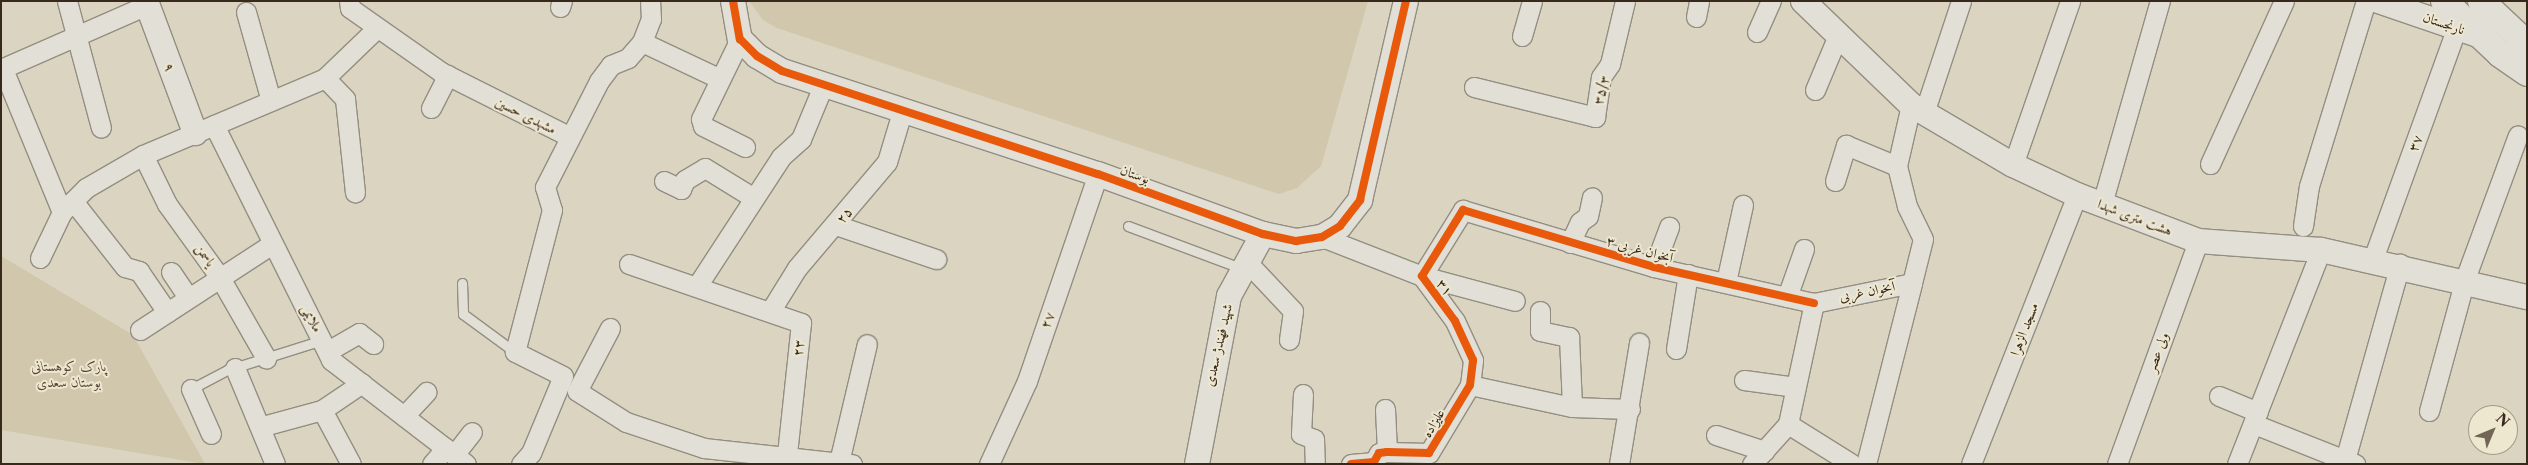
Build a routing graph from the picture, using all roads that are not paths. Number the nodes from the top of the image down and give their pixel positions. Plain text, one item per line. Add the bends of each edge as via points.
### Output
1 (67, 1) edge
2 (349, 1) edge
3 (650, 1) edge
4 (733, 1) edge
5 (1406, 1) edge
6 (1532, 1) edge
7 (1625, 1) edge
8 (1771, 1) edge
9 (1803, 1) edge
10 (1961, 1) edge
11 (2070, 1) edge
12 (2160, 1) edge
13 (2284, 1) edge
14 (2366, 1) edge
15 (2444, 1) edge
16 (2481, 1) edge
17 (146, 3) edge
18 (2392, 3) edge
19 (246, 12) dead end
20 (377, 28) junction
21 (2469, 31) junction
22 (1757, 32) dead end
23 (1839, 33) junction
24 (1522, 36) dead end
25 (74, 38) junction
26 (740, 38) junction
27 (642, 42) junction
28 (2527, 44) edge
29 (2, 69) edge
30 (2527, 72) edge
31 (448, 75) junction
32 (325, 78) junction
33 (718, 78) junction
34 (823, 86) junction
35 (1474, 87) dead end
36 (1815, 90) dead end
37 (271, 101) junction
38 (431, 108) dead end
39 (1918, 109) junction
40 (902, 112) junction
41 (102, 128) dead end
42 (205, 129) junction
43 (2518, 135) dead end
44 (568, 136) junction
45 (745, 147) dead end
46 (143, 155) junction
47 (2210, 164) dead end
48 (2013, 165) junction
49 (1897, 166) junction
50 (1098, 174) junction
51 (664, 180) dead end
52 (1835, 181) dead end
53 (355, 192) dead end
54 (2077, 195) junction
55 (1592, 197) dead end
56 (754, 198) junction
57 (2102, 204) junction
58 (1743, 205) dead end
59 (68, 206) junction
60 (1463, 210) joint
61 (836, 225) junction
62 (1128, 226) dead end
63 (2303, 226) dead end
64 (1670, 227) dead end
65 (1263, 234) junction
66 (1322, 237) junction
67 (2198, 241) junction
68 (1570, 243) junction
69 (272, 244) junction
70 (1804, 249) dead end
71 (2321, 250) junction
72 (40, 258) dead end
73 (936, 259) dead end
74 (2373, 259) junction
75 (629, 264) dead end
76 (2400, 264) junction
77 (1245, 266) junction
78 (1654, 267) junction
79 (171, 272) dead end
80 (1688, 274) junction
81 (219, 276) junction
82 (1422, 276) junction
83 (2465, 279) junction
84 (1726, 282) junction
85 (1912, 283) junction
86 (462, 284) dead end
87 (697, 286) junction
88 (188, 297) junction
89 (1788, 297) junction
90 (2527, 297) edge
91 (1515, 300) dead end
92 (1814, 303) junction
93 (770, 310) junction
94 (167, 312) junction
95 (1540, 312) dead end
96 (610, 328) dead end
97 (140, 330) dead end
98 (1289, 340) dead end
99 (1639, 343) dead end
100 (374, 344) dead end
101 (867, 344) dead end
102 (326, 345) junction
103 (1676, 349) dead end
104 (515, 352) junction
105 (266, 358) junction
106 (235, 368) junction
107 (1744, 380) dead end
108 (362, 384) junction
109 (1470, 385) junction
110 (1796, 387) junction
111 (191, 389) joint
112 (426, 392) dead end
113 (1303, 394) dead end
114 (2219, 396) dead end
115 (1572, 407) junction
116 (1630, 409) junction
117 (322, 410) junction
118 (1385, 410) dead end
119 (2429, 411) dead end
120 (404, 416) junction
121 (2256, 418) junction
122 (1788, 424) junction
123 (263, 426) junction
124 (472, 432) dead end
125 (210, 434) dead end
126 (1716, 435) dead end
127 (1387, 452) junction
128 (787, 454) junction
129 (455, 455) edge
130 (702, 456) edge
131 (1408, 457) edge
132 (1432, 458) edge
133 (1758, 458) edge
134 (2350, 462) edge
135 (846, 463) edge
136 (275, 464) edge
137 (351, 464) edge
138 (432, 464) edge
139 (521, 464) edge
140 (989, 464) edge
141 (1196, 464) edge
142 (1315, 464) edge
143 (1351, 464) edge
144 (1619, 464) edge
145 (1852, 464) edge
146 (1866, 464) edge
147 (1971, 464) edge
148 (2117, 464) edge
149 (2236, 464) edge

1 - 25 street
2 - 20 street, مشهدی حسین via 350,8
3 - 27 street via 651,19
4 - 26 street
5 - 66 street, بوستان via 1360,200 1340,226
6 - 24 street
7 - 35 street, ۳۵/۳ via 1610,64 1601,77 1594,117
8 - 22 street
9 - 23 street, هشت متری شهدا
10 - 39 street
11 - 48 street
12 - 57 street
13 - 47 street
14 - 63 street via 2309,186
15 - 21 main road
16 - 28 main road
17 - 25 street
17 - 42 street, ۹
18 - 21 street, نارنجستان
19 - 37 street
20 - 31 street, مشهدی حسین
20 - 32 street
21 - 30 main road
21 - 74 street, ۳۷
23 - 36 street
23 - 39 street, هشت متری شهدا
25 - 29 street
25 - 41 street
26 - 33 street
26 - 34 street, بوستان via 757,56 782,71
27 - 33 street
27 - 44 street via 628,58 611,66
29 - 59 street
31 - 38 street
31 - 44 street, مشهدی حسین
32 - 37 street
32 - 53 street via 345,99
33 - 45 street via 703,126
34 - 40 street, بوستان
34 - 56 street via 802,139 781,157
37 - 42 street
39 - 48 street, هشت متری شهدا
39 - 49 street, آبخوان غربی
40 - 50 street, بوستان
40 - 61 street, ۲۵ via 887,162
42 - 46 street
42 - 69 street, ملایمی
43 - 83 street
44 - 104 street, مشهدی حسین via 545,187 552,210
46 - 59 street
46 - 81 street, یاسمن via 167,204
48 - 54 street, هشت متری شهدا
49 - 52 street via 1846,146
49 - 85 street, آبخوان غربی via 1907,206 1923,240
50 - 65 street, بوستان
50 - 140 street, ۲۷ via 1027,380
51 - 56 street via 681,189 685,180 706,168
54 - 57 street, هشت متری شهدا
54 - 147 street, مسجد الزهرا
55 - 68 street via 1588,216 1580,222
56 - 87 street
57 - 67 street, هشت متری شهدا
58 - 84 street
59 - 72 street
59 - 94 street via 126,267 139,270
60 - 68 street, آبخوان غربی ۳
60 - 82 street, ۳۱
61 - 73 street
61 - 93 street, ۲۵ via 797,268
62 - 77 lane
64 - 78 street
65 - 66 street, بوستان via 1296,241
65 - 77 street, شهید فهندژ سعدی
66 - 82 street
67 - 71 street, هشت متری شهدا
67 - 148 street, ولی عصر
68 - 78 street, آبخوان غربی ۳
69 - 81 street
69 - 102 street, ملایمی
70 - 89 street
71 - 74 street, هشت متری شهدا
71 - 121 street
74 - 76 street, هشت متری شهدا
75 - 87 street, ۲۳
76 - 83 street, هشت متری شهدا
76 - 134 street
77 - 98 street via 1293,311
77 - 141 street, شهید فهندژ سعدی via 1229,296
78 - 80 street, آبخوان غربی ۳
79 - 88 street
80 - 84 street, آبخوان غربی ۳
80 - 103 street
81 - 88 street
81 - 105 street, یاسمن
82 - 91 street
82 - 109 street, ۳۱ via 1455,321 1469,352
83 - 90 street, هشت متری شهدا
83 - 119 street
84 - 89 street, آبخوان غربی ۳
85 - 92 street, آبخوان غربی
85 - 146 street
86 - 104 lane via 463,314
87 - 93 street, ۲۳
88 - 94 street
89 - 92 street, آبخوان غربی ۳
92 - 110 street
93 - 128 street, ۲۳ via 801,323
94 - 97 street
95 - 115 street via 1540,331 1569,337
96 - 130 street via 577,392 626,422
99 - 116 street
100 - 102 street via 359,333
101 - 135 street
102 - 105 lane
102 - 108 street, ملایمی via 331,360
104 - 139 street via 563,376 531,452
105 - 106 lane
106 - 111 lane
106 - 123 street
107 - 110 street
108 - 117 street
108 - 120 street, ملایمی
109 - 115 street
109 - 132 street, علیزاده
110 - 122 street
111 - 125 street
112 - 120 street
113 - 142 street via 1301,434 1314,439
114 - 121 street
115 - 116 street
116 - 144 street
117 - 123 street
117 - 137 street
118 - 127 street
120 - 129 street, ملایمی
121 - 134 street
121 - 149 street
122 - 133 street
122 - 145 street
123 - 136 street
124 - 129 street
126 - 133 street
127 - 131 street, علیزاده
127 - 143 street, علیزاده via 1379,453 1374,462
128 - 130 street
128 - 135 street
129 - 138 street
131 - 132 street, علیزاده

